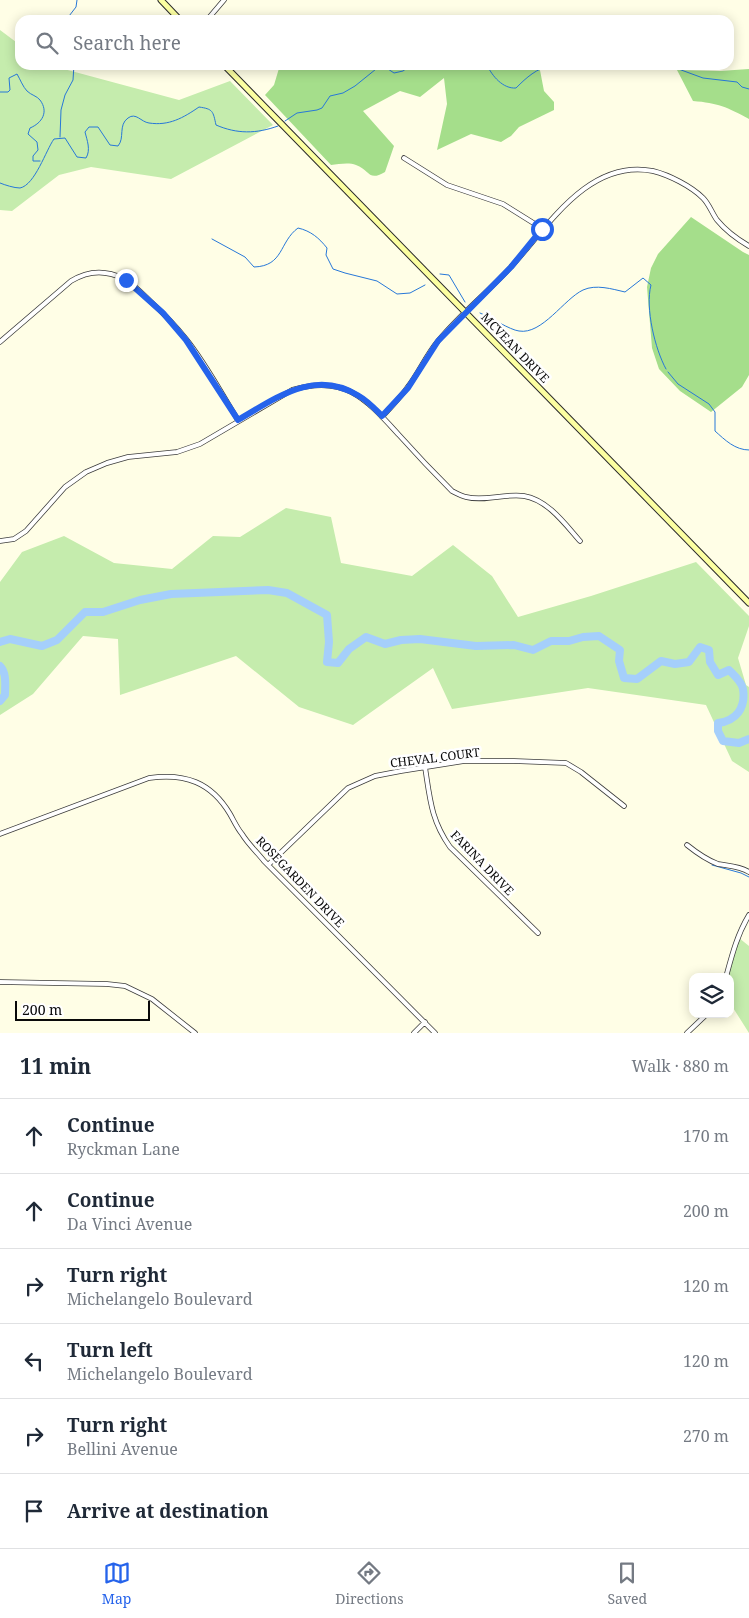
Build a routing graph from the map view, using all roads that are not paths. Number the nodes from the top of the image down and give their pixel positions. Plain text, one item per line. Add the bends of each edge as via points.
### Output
1 (161, 0) edge
2 (224, 0) edge
3 (175, 15) edge
4 (211, 15) edge
5 (229, 70) edge
6 (404, 158) dead end
7 (542, 229) junction
8 (749, 246) edge
9 (465, 312) junction
10 (0, 342) edge
11 (382, 416) junction
12 (238, 420) junction
13 (0, 541) edge
14 (580, 541) dead end
15 (749, 603) edge
16 (425, 768) junction
17 (624, 806) dead end
18 (0, 834) edge
19 (688, 845) dead end
20 (268, 865) junction
21 (749, 872) edge
22 (749, 915) edge
23 (538, 933) dead end
24 (727, 973) edge
25 (0, 982) edge
26 (703, 1018) edge
27 (425, 1022) junction
28 (195, 1033) edge
29 (414, 1033) edge
30 (435, 1033) edge
31 (687, 1033) edge

1 - 3 main road
2 - 4 street
5 - 9 main road, MCVEAN DRIVE
6 - 7 street via 447,185 503,204
7 - 8 street via 594,182 637,169 654,171 696,192 730,233
7 - 9 street via 511,267
9 - 11 street via 438,341 408,388
9 - 15 main road, MCVEAN DRIVE
10 - 12 street via 71,281 83,274 112,274 126,280 163,313 186,340
11 - 12 street via 352,392 340,387 312,384 292,390
11 - 14 street via 452,491 466,497 524,496 535,500 560,518
12 - 13 street via 200,444 177,452 128,457 86,472 65,487 26,531 14,539
16 - 17 street, CHEVAL COURT via 464,761 566,763
16 - 20 street, CHEVAL COURT via 375,776 348,788
16 - 23 street, FARINA DRIVE via 434,821 441,835
18 - 20 street, ROSEGARDEN DRIVE via 149,778 172,776 197,782 216,794 242,835
19 - 21 street via 701,856
20 - 27 street, ROSEGARDEN DRIVE
22 - 24 street via 734,945
25 - 28 street via 125,986 152,998
26 - 31 street
27 - 29 street
27 - 30 street, ROSEGARDEN DRIVE

